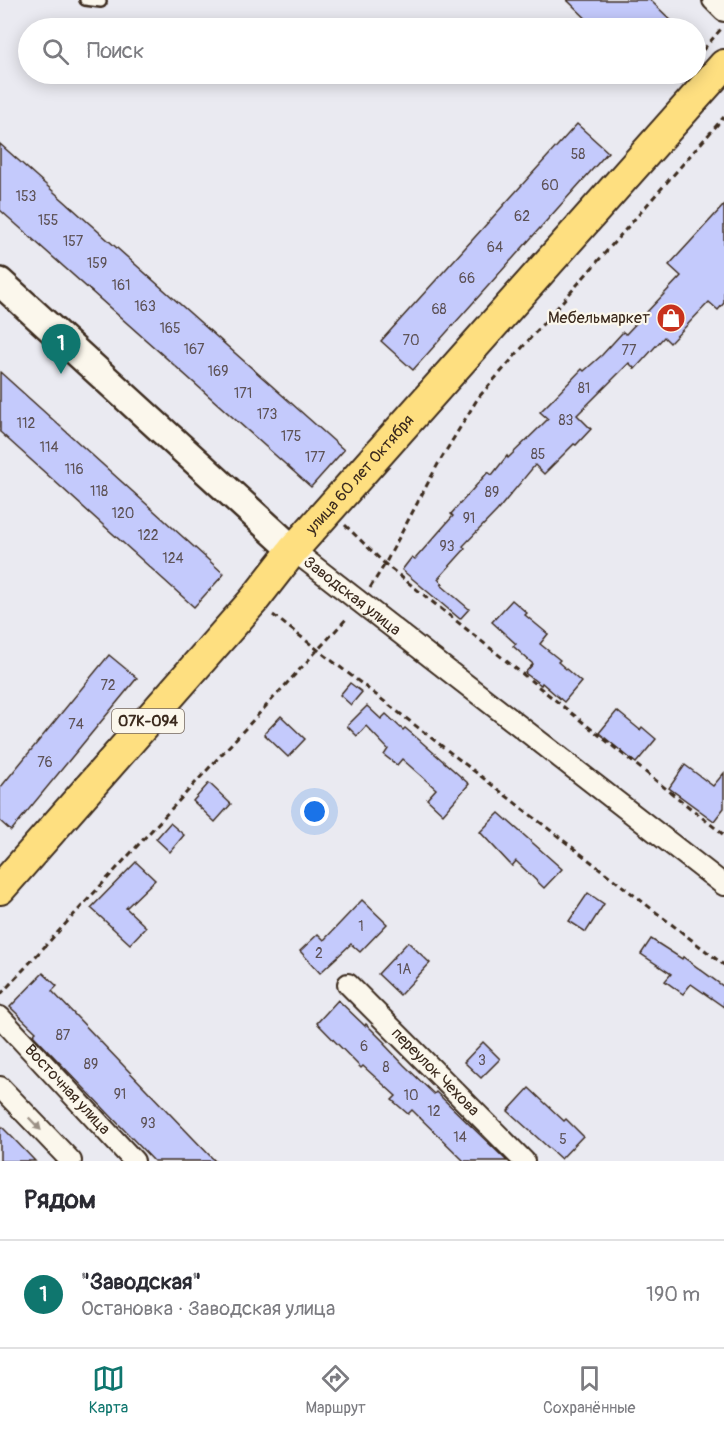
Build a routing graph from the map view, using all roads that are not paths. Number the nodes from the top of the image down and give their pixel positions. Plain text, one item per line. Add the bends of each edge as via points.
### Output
1 (85, 0) edge
2 (713, 0) edge
3 (100, 2) dead end
4 (724, 11) edge
5 (724, 65) edge
6 (0, 282) edge
7 (293, 550) junction
8 (724, 885) edge
9 (0, 889) edge
10 (348, 984) dead end
11 (0, 1017) edge
12 (0, 1087) edge
13 (71, 1161) edge
14 (134, 1161) edge
15 (524, 1161) edge

1 - 3 lane
2 - 4 street
5 - 7 main road, улица 60 лет Октября
6 - 7 street, Заводская улица
7 - 8 street, Заводская улица
7 - 9 main road, улица 60 лет Октября / 07К-094 via 254,600
10 - 15 street, переулок Чехова
11 - 14 street, Восточная улица
12 -> 13 street

